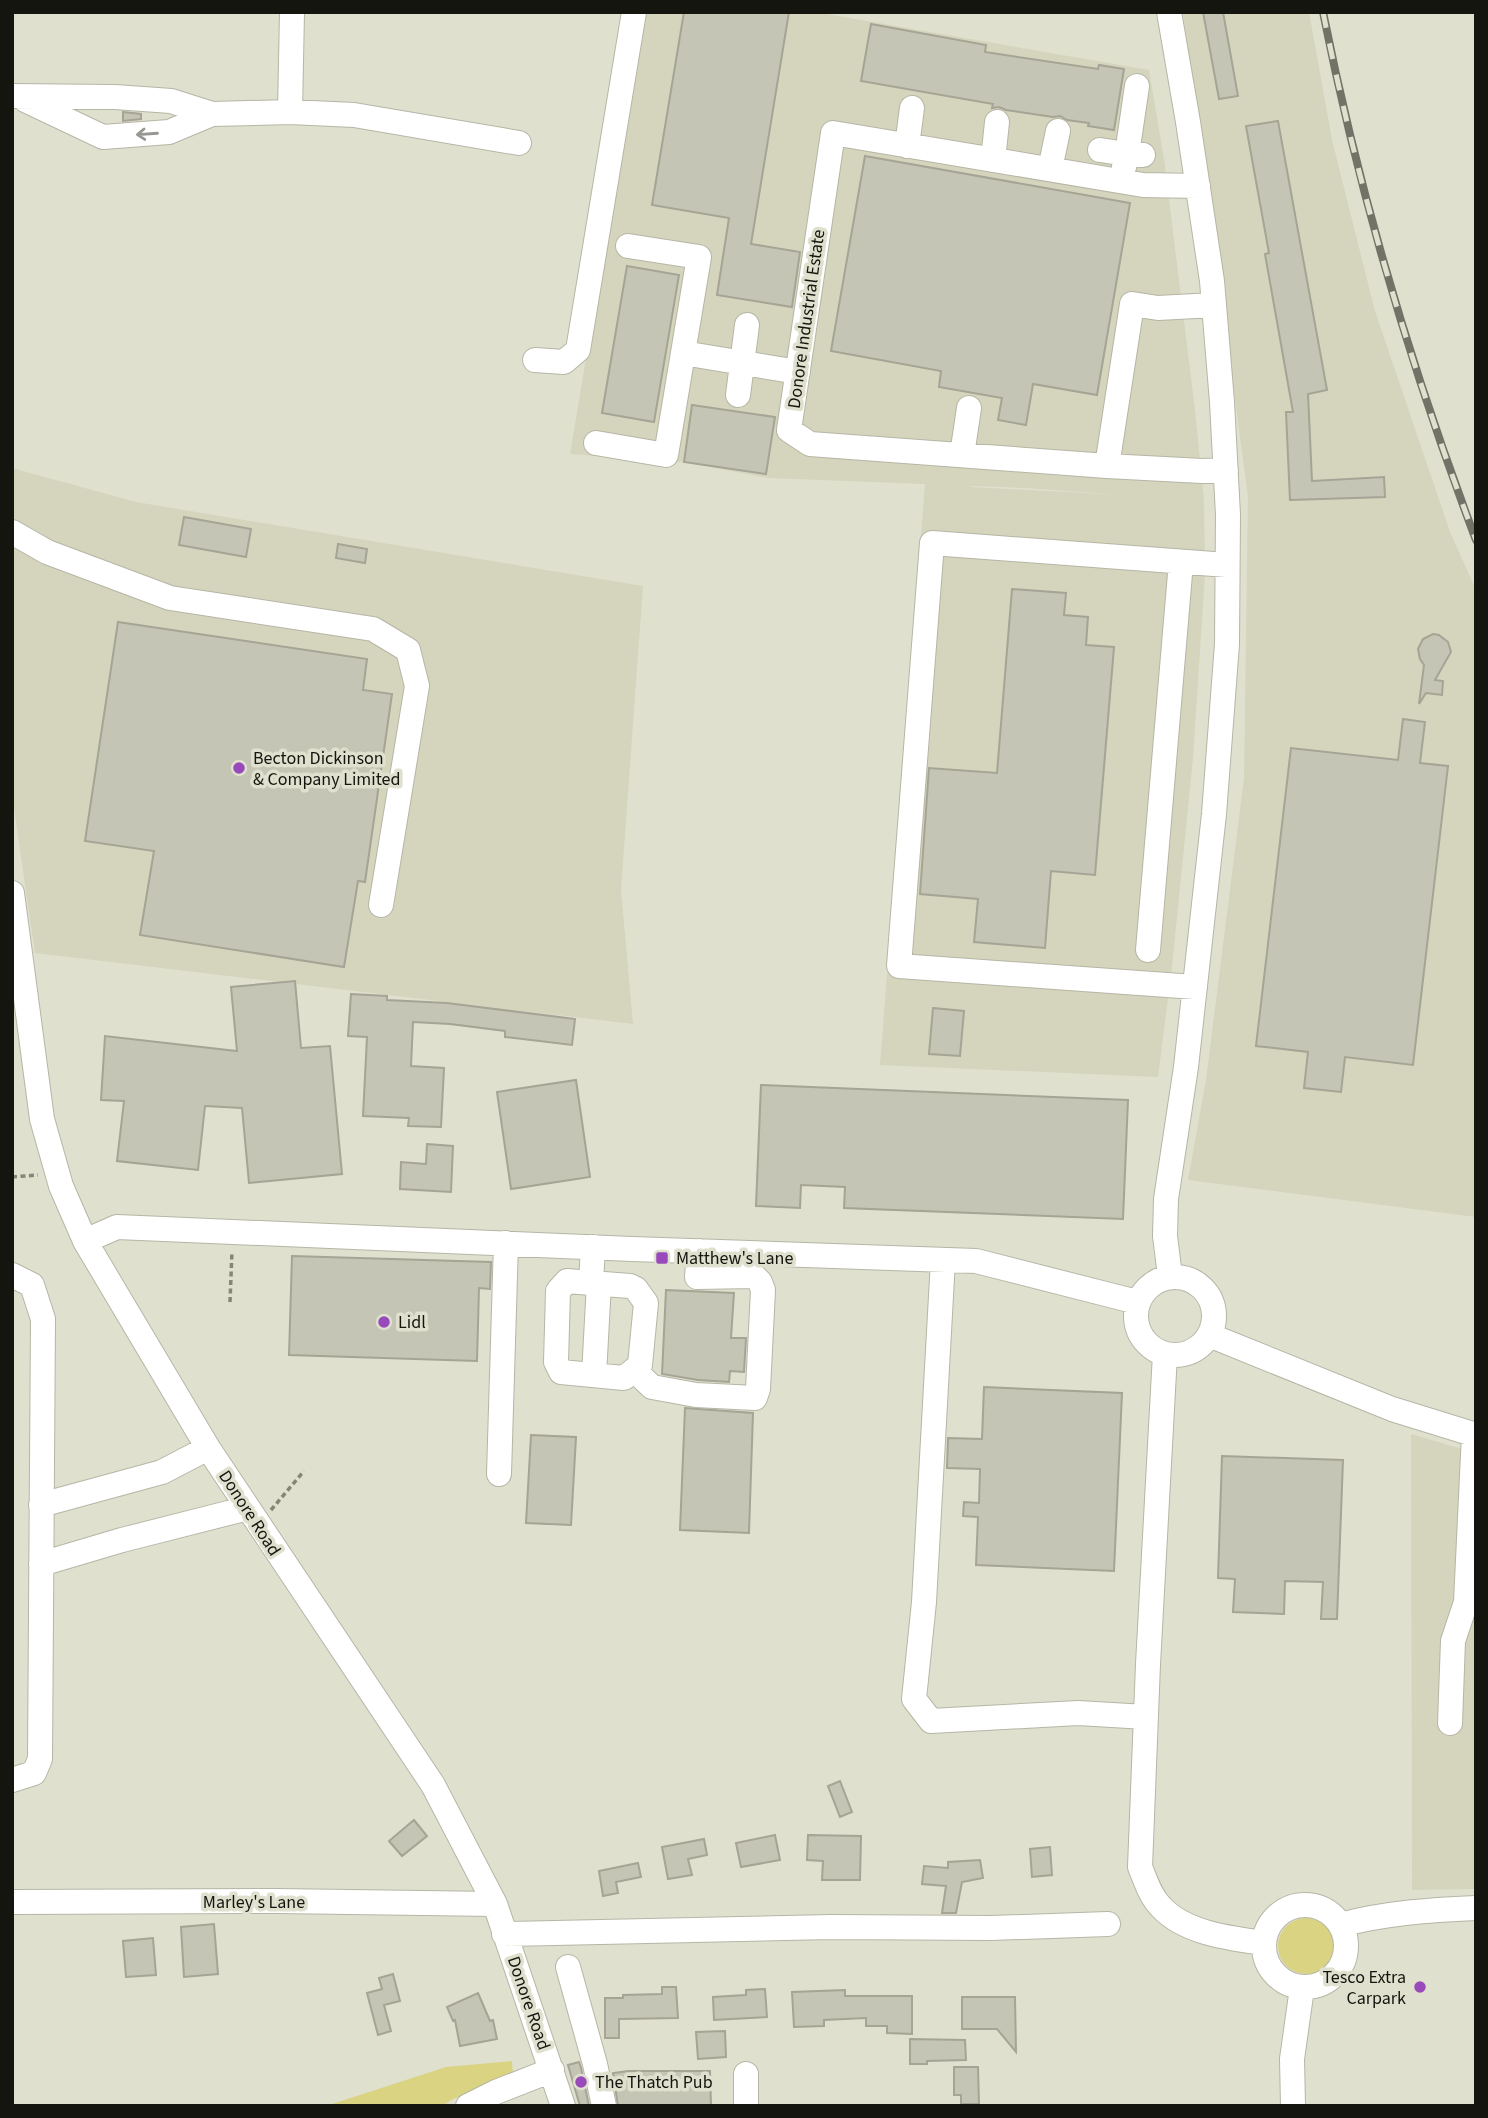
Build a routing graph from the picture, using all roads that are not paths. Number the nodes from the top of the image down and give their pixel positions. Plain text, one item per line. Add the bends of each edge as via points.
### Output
1 (292, 12) edge
2 (634, 12) edge
3 (1169, 12) edge
4 (1138, 86) dead end
5 (14, 96) edge
6 (912, 108) dead end
7 (290, 112) junction
8 (212, 114) junction
9 (997, 122) dead end
10 (1058, 131) dead end
11 (519, 142) dead end
12 (907, 146) junction
13 (1100, 150) dead end
14 (1135, 154) junction
15 (993, 160) junction
16 (1050, 169) junction
17 (1121, 182) junction
18 (1198, 186) junction
19 (628, 246) dead end
20 (1214, 305) junction
21 (747, 325) dead end
22 (683, 353) junction
23 (535, 360) dead end
24 (742, 363) junction
25 (797, 372) junction
26 (738, 395) dead end
27 (969, 408) dead end
28 (596, 443) dead end
29 (962, 455) junction
30 (1107, 466) junction
31 (1226, 470) junction
32 (12, 532) edge
33 (1181, 562) junction
34 (1227, 565) junction
35 (12, 894) edge
36 (381, 905) dead end
37 (1149, 950) dead end
38 (1195, 987) junction
39 (85, 1241) junction
40 (506, 1243) junction
41 (593, 1247) junction
42 (699, 1251) junction
43 (943, 1260) junction
44 (12, 1275) edge
45 (1170, 1276) junction
46 (595, 1283) junction
47 (1137, 1302) junction
48 (1209, 1335) junction
49 (1165, 1354) junction
50 (635, 1371) junction
51 (594, 1375) junction
52 (1475, 1434) edge
53 (208, 1448) junction
54 (499, 1474) dead end
55 (41, 1505) junction
56 (253, 1516) junction
57 (41, 1564) junction
58 (1146, 1717) junction
59 (1450, 1723) dead end
60 (12, 1780) edge
61 (12, 1902) edge
62 (495, 1904) junction
63 (1476, 1908) edge
64 (1108, 1924) dead end
65 (1340, 1925) junction
66 (504, 1934) junction
67 (1263, 1943) junction
68 (568, 1967) dead end
69 (1301, 1988) junction
70 (552, 2070) junction
71 (746, 2074) dead end
72 (468, 2106) edge
73 (563, 2106) edge
74 (604, 2106) edge
75 (746, 2106) edge
76 (1293, 2106) edge

1 - 7 street
2 - 23 street via 578,350 564,362
3 - 18 street
4 - 14 street
5 - 8 street via 171,101
8 -> 5 street via 170,132 103,137
6 - 12 street
7 - 8 street
7 - 11 street via 354,115
9 - 15 street
10 - 16 street
12 - 15 street, Donore Industrial Estate
12 - 25 street, Donore Industrial Estate via 833,133
13 - 14 street
14 - 17 street
15 - 16 street, Donore Industrial Estate
16 - 17 street, Donore Industrial Estate
17 - 18 street, Donore Industrial Estate
18 - 20 street
19 - 22 street via 699,257
20 - 30 street via 1158,308 1132,304
20 - 31 street
21 - 24 street
22 - 24 street
22 - 28 street via 666,455
24 - 25 street
24 - 26 street
25 - 29 street, Donore Industrial Estate via 789,430 810,444
27 - 29 street
29 - 30 street, Donore Industrial Estate
30 - 31 street, Donore Industrial Estate
31 - 34 street
32 - 36 street via 47,552 170,598 373,629 408,650 417,686
33 - 34 street
33 - 37 street
33 - 38 street via 932,543 899,966
34 - 38 street via 1227,643
35 - 39 street, Donore Road via 42,1119 61,1186
38 - 45 street via 1166,1199
39 - 40 street via 117,1227
39 - 53 street, Donore Road
40 - 41 street
40 - 54 street
41 - 42 street
41 - 46 street
42 - 43 street
42 - 50 street via 697,1277 754,1276 760,1282 755,1398 652,1387
43 - 47 street via 976,1261
43 - 58 street via 924,1602 914,1699 931,1721 1078,1713
44 - 55 street via 32,1285 43,1319
45 - 47 street via 1146,1288
45 - 48 street via 1201,1285 1210,1298 1214,1317
46 - 50 street via 630,1286 646,1303 640,1366
46 - 51 street
46 - 51 street via 566,1281 558,1291 556,1362 561,1372
47 - 49 street via 1138,1332 1150,1347
48 - 49 street via 1192,1351
48 - 52 street via 1392,1409
49 - 58 street
50 - 51 street via 624,1378
52 - 59 street via 1466,1602 1453,1641
53 - 55 street via 162,1472
53 - 56 street, Donore Road
55 - 57 street
56 - 57 street
56 - 62 street, Donore Road via 433,1785
57 - 60 street via 40,1759 34,1773
58 - 67 street via 1140,1867 1149,1890 1161,1907 1183,1923
61 - 62 street, Marley's Lane
62 - 66 street, Donore Road
63 - 65 street via 1374,1917
64 - 66 street
65 - 67 street via 1321,1908 1300,1905 1284,1910 1270,1922
65 - 69 street via 1346,1939 1337,1971 1327,1981
66 - 70 street, Donore Road
67 - 69 street via 1266,1962 1276,1976
68 - 74 street
69 - 76 street via 1292,2059
70 - 72 street
70 - 73 street, Donore Road
71 - 75 street

